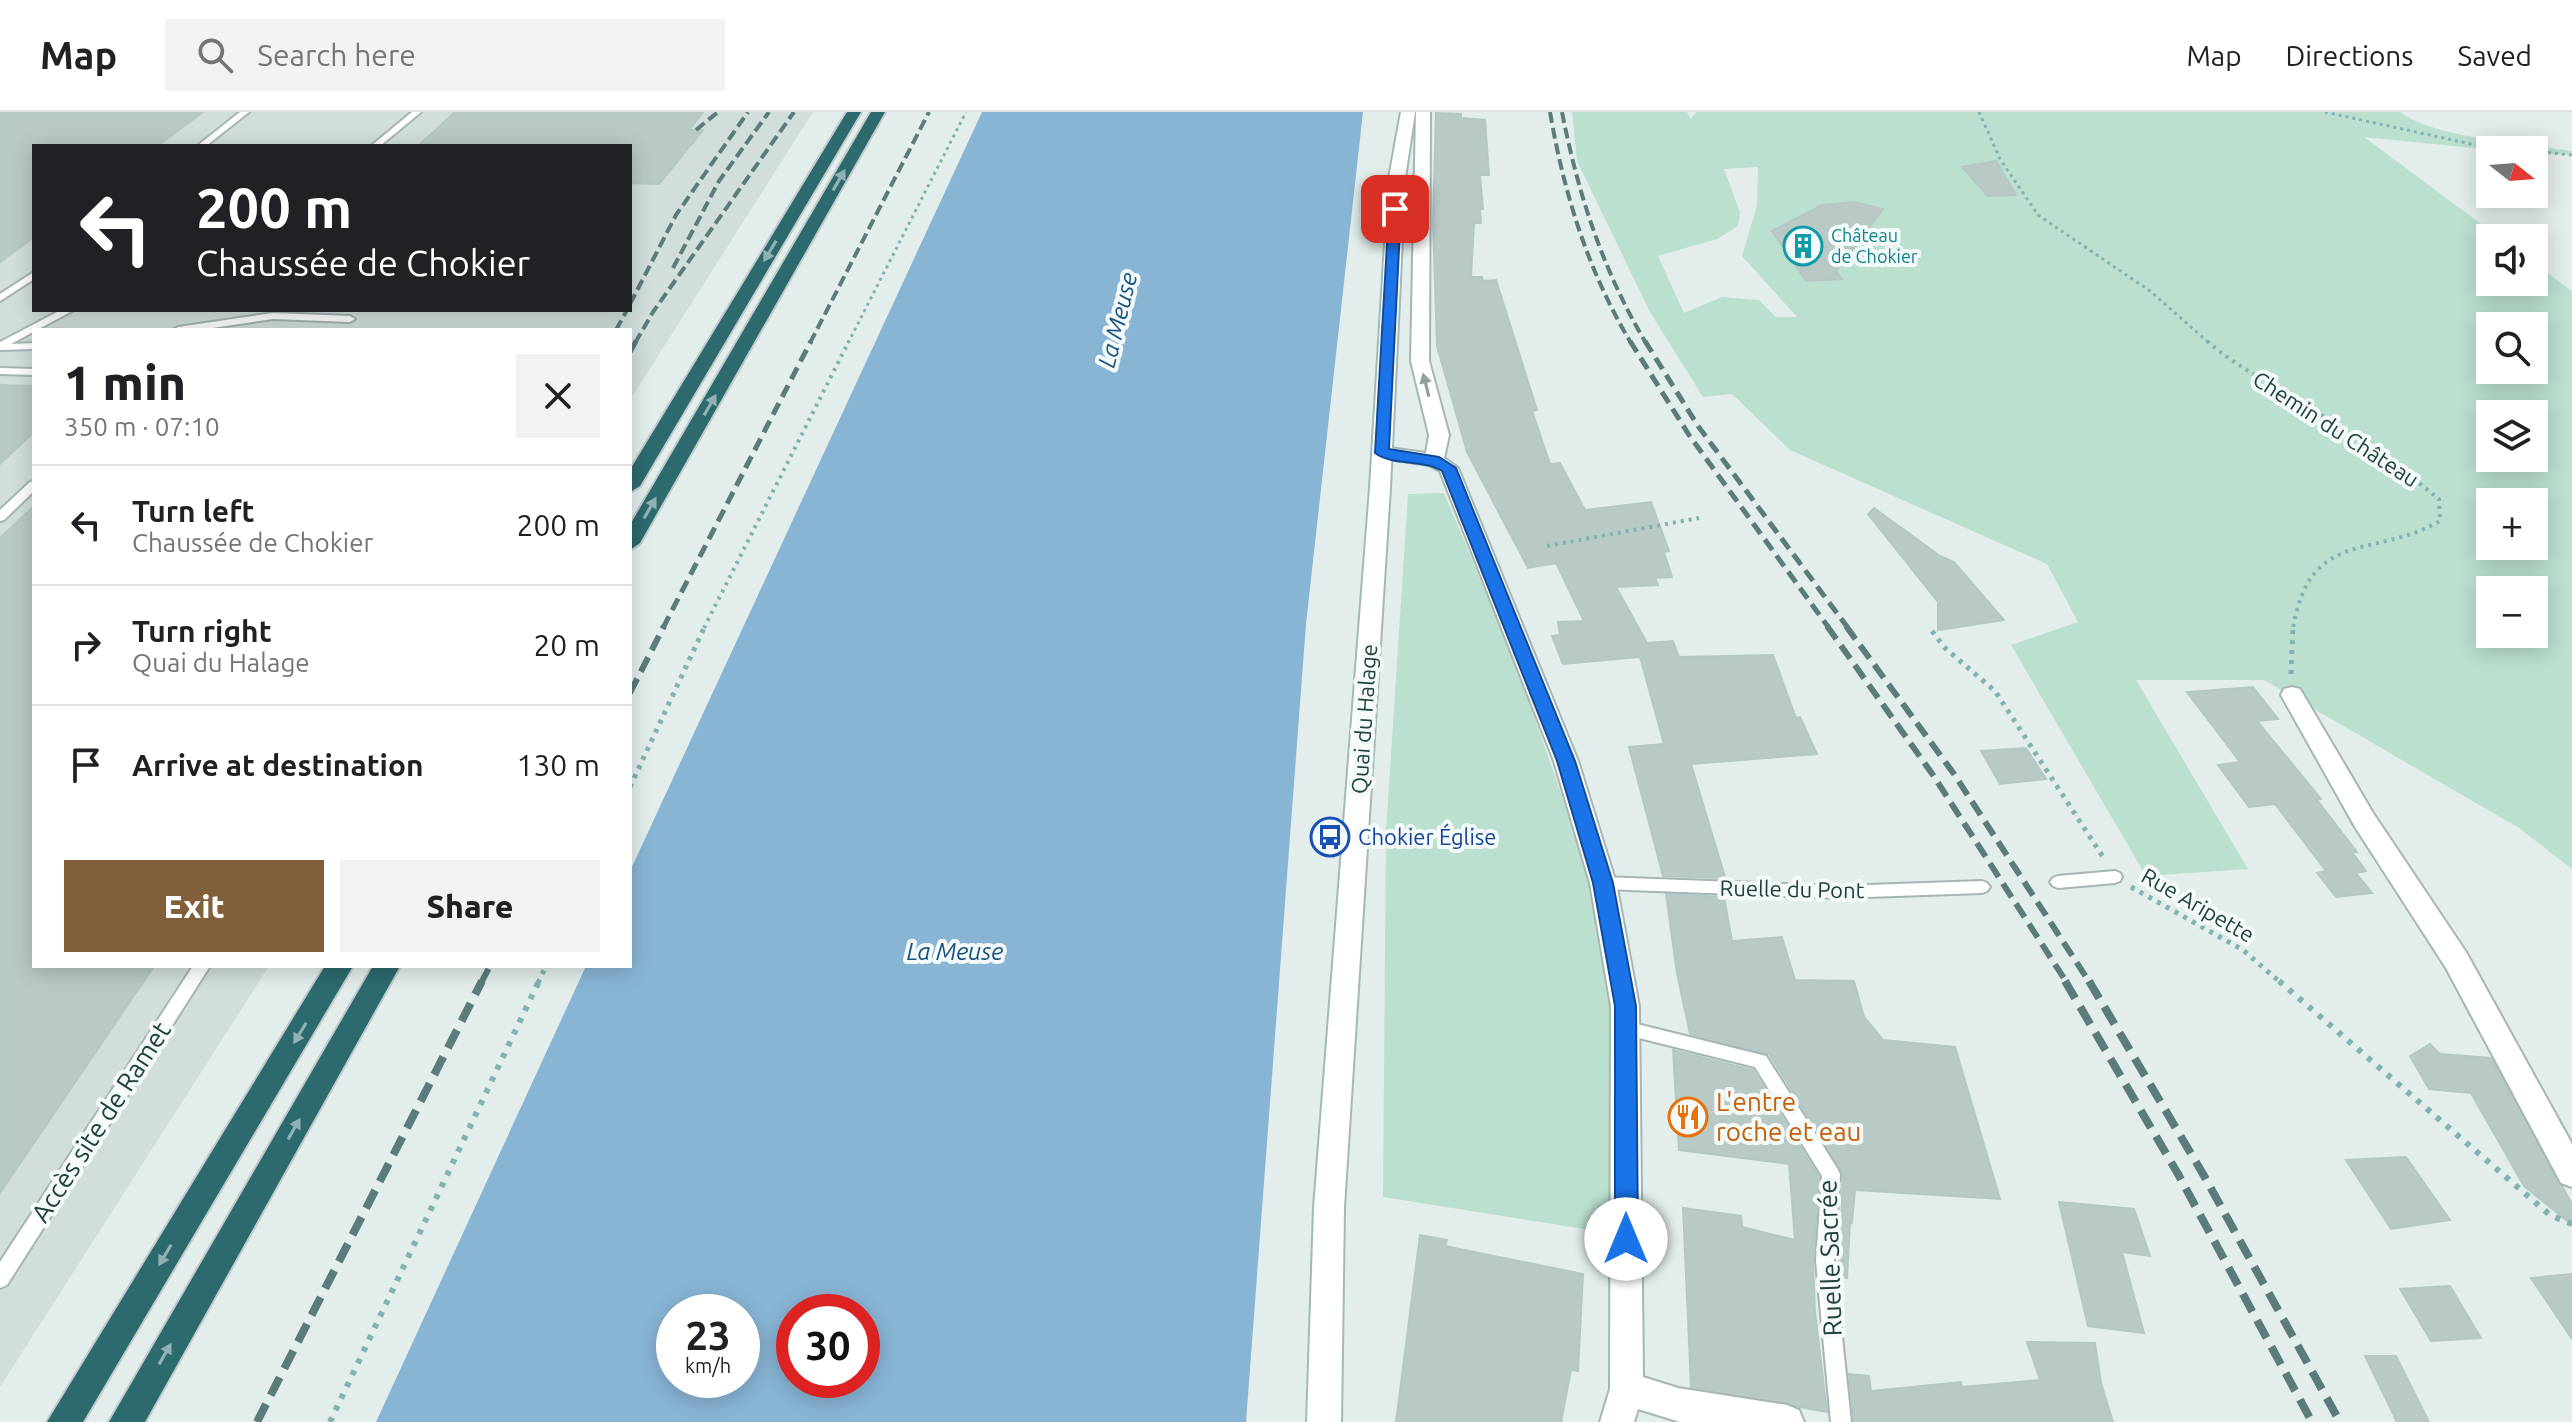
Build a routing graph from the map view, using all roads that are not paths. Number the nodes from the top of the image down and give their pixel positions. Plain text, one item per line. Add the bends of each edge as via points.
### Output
1 (245, 112) edge
2 (417, 112) edge
3 (854, 112) edge
4 (878, 112) edge
5 (1408, 112) edge
6 (1423, 112) edge
7 (204, 144) edge
8 (377, 144) edge
9 (32, 276) edge
10 (0, 298) edge
11 (65, 312) edge
12 (350, 319) dead end
13 (36, 328) edge
14 (192, 328) edge
15 (32, 330) edge
16 (32, 346) edge
17 (0, 348) edge
18 (0, 371) edge
19 (32, 372) edge
20 (1382, 453) junction
21 (1434, 460) junction
22 (632, 483) edge
23 (32, 487) edge
24 (0, 517) edge
25 (632, 540) edge
26 (2292, 695) road end
27 (2115, 877) road end
28 (2058, 882) dead end
29 (1603, 883) junction
30 (1982, 887) dead end
31 (201, 968) edge
32 (339, 968) edge
33 (386, 968) edge
34 (1625, 1028) junction
35 (2572, 1173) edge
36 (0, 1279) edge
37 (1627, 1389) junction
38 (64, 1422) edge
39 (126, 1422) edge
40 (1324, 1422) edge
41 (1617, 1422) edge
42 (1787, 1422) edge
43 (1841, 1422) edge

1 - 7 lane
2 - 8 lane
3 -> 22 highway
25 -> 4 highway
5 - 20 street, Quai du Halage via 1397,178
21 -> 6 street via 1439,435 1420,361
9 - 10 lane
11 - 13 lane
12 - 14 lane via 273,316
15 - 17 lane
16 - 17 lane
18 - 19 lane
20 - 21 street
20 - 40 street, Quai du Halage via 1329,1208
21 - 29 street via 1448,468 1560,746
23 - 24 lane
26 - 35 street via 2364,820 2456,960
27 - 28 lane
29 - 30 lane, Ruelle du Pont via 1839,892
29 - 34 street
31 - 36 lane, Accès site de Ramet
32 -> 38 highway
39 -> 33 highway
34 - 37 street
34 - 43 lane, Ruelle Sacrée via 1760,1061 1831,1174 1825,1261
37 - 41 street
37 - 42 street via 1678,1405

